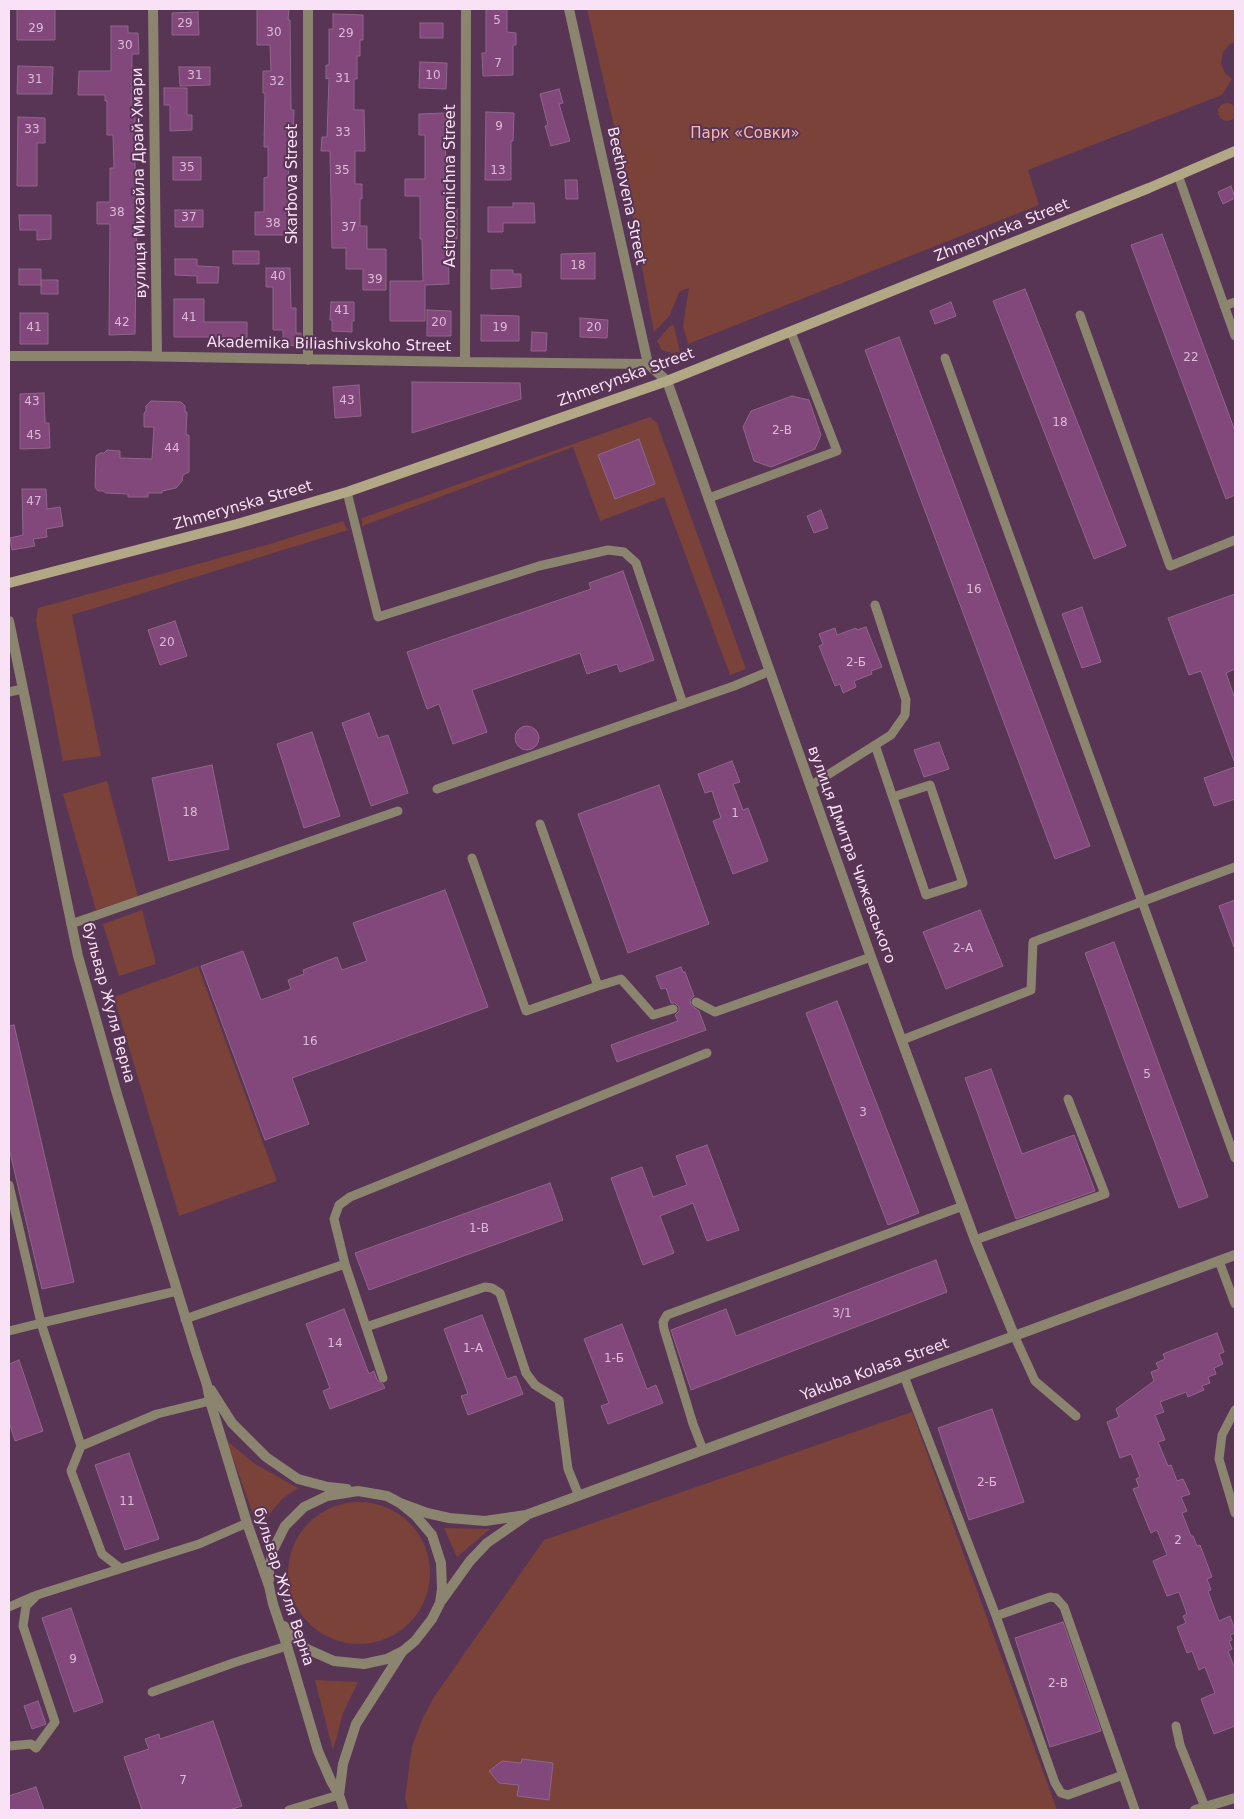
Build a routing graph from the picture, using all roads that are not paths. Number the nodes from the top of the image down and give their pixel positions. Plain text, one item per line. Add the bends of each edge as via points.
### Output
1 (153, 9) edge
2 (308, 9) edge
3 (466, 9) edge
4 (569, 9) edge
5 (1235, 151) edge
6 (1178, 175) junction
7 (1235, 302) edge
8 (1224, 306) junction
9 (1080, 315) dead end
10 (791, 332) junction
11 (1235, 336) edge
12 (9, 356) edge
13 (157, 356) junction
14 (945, 358) dead end
15 (308, 360) junction
16 (465, 362) junction
17 (648, 364) junction
18 (667, 382) junction
19 (347, 492) junction
20 (709, 498) junction
21 (1235, 540) edge
22 (9, 583) edge
23 (875, 605) dead end
24 (9, 621) edge
25 (770, 671) junction
26 (22, 689) junction
27 (9, 692) edge
28 (683, 704) junction
29 (875, 745) junction
30 (810, 786) junction
31 (437, 789) dead end
32 (893, 797) junction
33 (398, 811) dead end
34 (540, 824) dead end
35 (472, 858) dead end
36 (1235, 867) edge
37 (1142, 902) junction
38 (71, 924) junction
39 (871, 957) junction
40 (598, 986) junction
41 (696, 1002) dead end
42 (673, 1009) dead end
43 (902, 1040) junction
44 (708, 1053) dead end
45 (1068, 1099) dead end
46 (1235, 1158) edge
47 (9, 1185) edge
48 (963, 1206) junction
49 (975, 1240) junction
50 (1235, 1255) edge
51 (1219, 1261) junction
52 (346, 1264) junction
53 (177, 1291) junction
54 (1235, 1304) edge
55 (185, 1319) junction
56 (41, 1323) junction
57 (366, 1327) junction
58 (9, 1332) edge
59 (1014, 1335) junction
60 (904, 1376) junction
61 (383, 1378) dead end
62 (208, 1385) junction
63 (210, 1401) junction
64 (1235, 1410) edge
65 (1076, 1416) dead end
66 (81, 1446) junction
67 (703, 1450) junction
68 (358, 1491) junction
69 (579, 1496) junction
70 (400, 1503) junction
71 (1235, 1513) edge
72 (526, 1515) junction
73 (247, 1523) junction
74 (120, 1568) junction
75 (269, 1586) junction
76 (37, 1595) junction
77 (440, 1603) junction
78 (9, 1607) edge
79 (996, 1616) junction
80 (280, 1620) junction
81 (287, 1646) junction
82 (403, 1651) junction
83 (152, 1692) dead end
84 (1176, 1726) dead end
85 (9, 1746) edge
86 (1123, 1775) junction
87 (339, 1795) junction
88 (1235, 1798) edge
89 (1200, 1808) edge
90 (290, 1810) edge
91 (344, 1810) edge
92 (1135, 1810) edge

1 - 13 street, вулиця Михайла Драй-Хмари
2 - 15 street, Skarbova Street
3 - 16 street, Astronomichna Street
4 - 17 street, Beethovena Street
5 - 6 main road, Zhmerynska Street
6 - 8 lane
6 - 10 main road, Zhmerynska Street
7 - 8 lane
8 - 11 lane
9 - 21 lane via 1170,566
10 - 18 main road, Zhmerynska Street
10 - 20 lane via 837,451
12 - 13 street, Akademika Biliashivskoho Street
13 - 15 street, Akademika Biliashivskoho Street
14 - 37 lane
15 - 16 street, Akademika Biliashivskoho Street
16 - 17 street, Akademika Biliashivskoho Street
17 - 18 street
18 - 19 main road, Zhmerynska Street
18 - 20 street, вулиця Дмитра Чижевського
19 - 22 main road, Zhmerynska Street
19 - 28 lane via 378,618 539,566 608,550 624,552 636,563
20 - 25 street, вулиця Дмитра Чижевського
23 - 29 lane via 906,700 905,715 891,735
24 - 26 street, бульвар Жуля Верна
25 - 28 lane
25 - 30 street, вулиця Дмитра Чижевського
26 - 27 lane
26 - 38 street, бульвар Жуля Верна
28 - 31 lane
29 - 30 lane
29 - 32 lane
30 - 39 street, вулиця Дмитра Чижевського
32 - 32 lane via 926,895 963,883 930,785
33 - 38 lane
34 - 40 lane
35 - 40 lane via 526,1011
36 - 37 lane
37 - 43 lane via 1033,942 1030,990
37 - 46 lane
38 - 53 street, бульвар Жуля Верна via 117,1094
39 - 41 lane via 716,1012
39 - 43 street, вулиця Дмитра Чижевського
40 - 42 lane via 621,979 653,1015
43 - 48 street, вулиця Дмитра Чижевського
44 - 52 lane via 350,1196 340,1205 334,1219
45 - 49 lane via 1105,1194
47 - 56 lane
48 - 49 street, вулиця Дмитра Чижевського
48 - 67 lane via 667,1316 663,1322 664,1329
49 - 59 street, вулиця Дмитра Чижевського
50 - 51 street, Yakuba Kolasa Street
51 - 54 lane
51 - 59 street, Yakuba Kolasa Street
52 - 55 lane
52 - 57 lane
53 - 55 street, бульвар Жуля Верна
53 - 56 lane
55 - 62 street, бульвар Жуля Верна
56 - 58 lane
56 - 66 lane
57 - 61 lane
57 - 69 lane via 485,1287 500,1293 526,1372 536,1385 559,1400 568,1469
59 - 60 street, Yakuba Kolasa Street
59 - 65 lane via 1035,1381
60 - 67 street, Yakuba Kolasa Street
60 - 79 lane
62 - 63 street, бульвар Жуля Верна
62 - 68 street, бульвар Жуля Верна via 232,1423 266,1457 298,1479
63 - 66 lane via 157,1414
63 - 73 street, бульвар Жуля Верна
64 - 71 lane via 1222,1435 1219,1459
66 - 74 lane via 71,1471 102,1554
67 - 69 street, Yakuba Kolasa Street
68 - 70 street via 387,1496
68 - 75 street via 327,1496 304,1507 286,1526 273,1550
69 - 72 street, Yakuba Kolasa Street
70 - 72 street, Yakuba Kolasa Street via 449,1518 485,1521
70 - 77 street via 432,1535 442,1563
72 - 77 street, Yakuba Kolasa Street via 475,1555
73 - 74 lane via 199,1544
73 - 75 street, бульвар Жуля Верна
74 - 76 lane
75 - 80 street, бульвар Жуля Верна
76 - 78 lane
76 - 85 lane via 26,1606 23,1626 55,1722 36,1748 31,1744
77 - 82 street via 432,1619
79 - 86 lane via 1050,1596 1064,1607
79 - 86 lane via 1055,1784 1061,1793 1068,1795
80 - 81 street, бульвар Жуля Верна
80 - 82 street via 289,1634 307,1650 334,1662 364,1664 387,1659
81 - 83 lane
81 - 87 street, бульвар Жуля Верна via 318,1751
82 - 87 street, бульвар Жуля Верна via 356,1724 343,1764
84 - 89 lane
86 - 92 lane
87 - 90 lane
87 - 91 street, бульвар Жуля Верна
88 - 89 street

